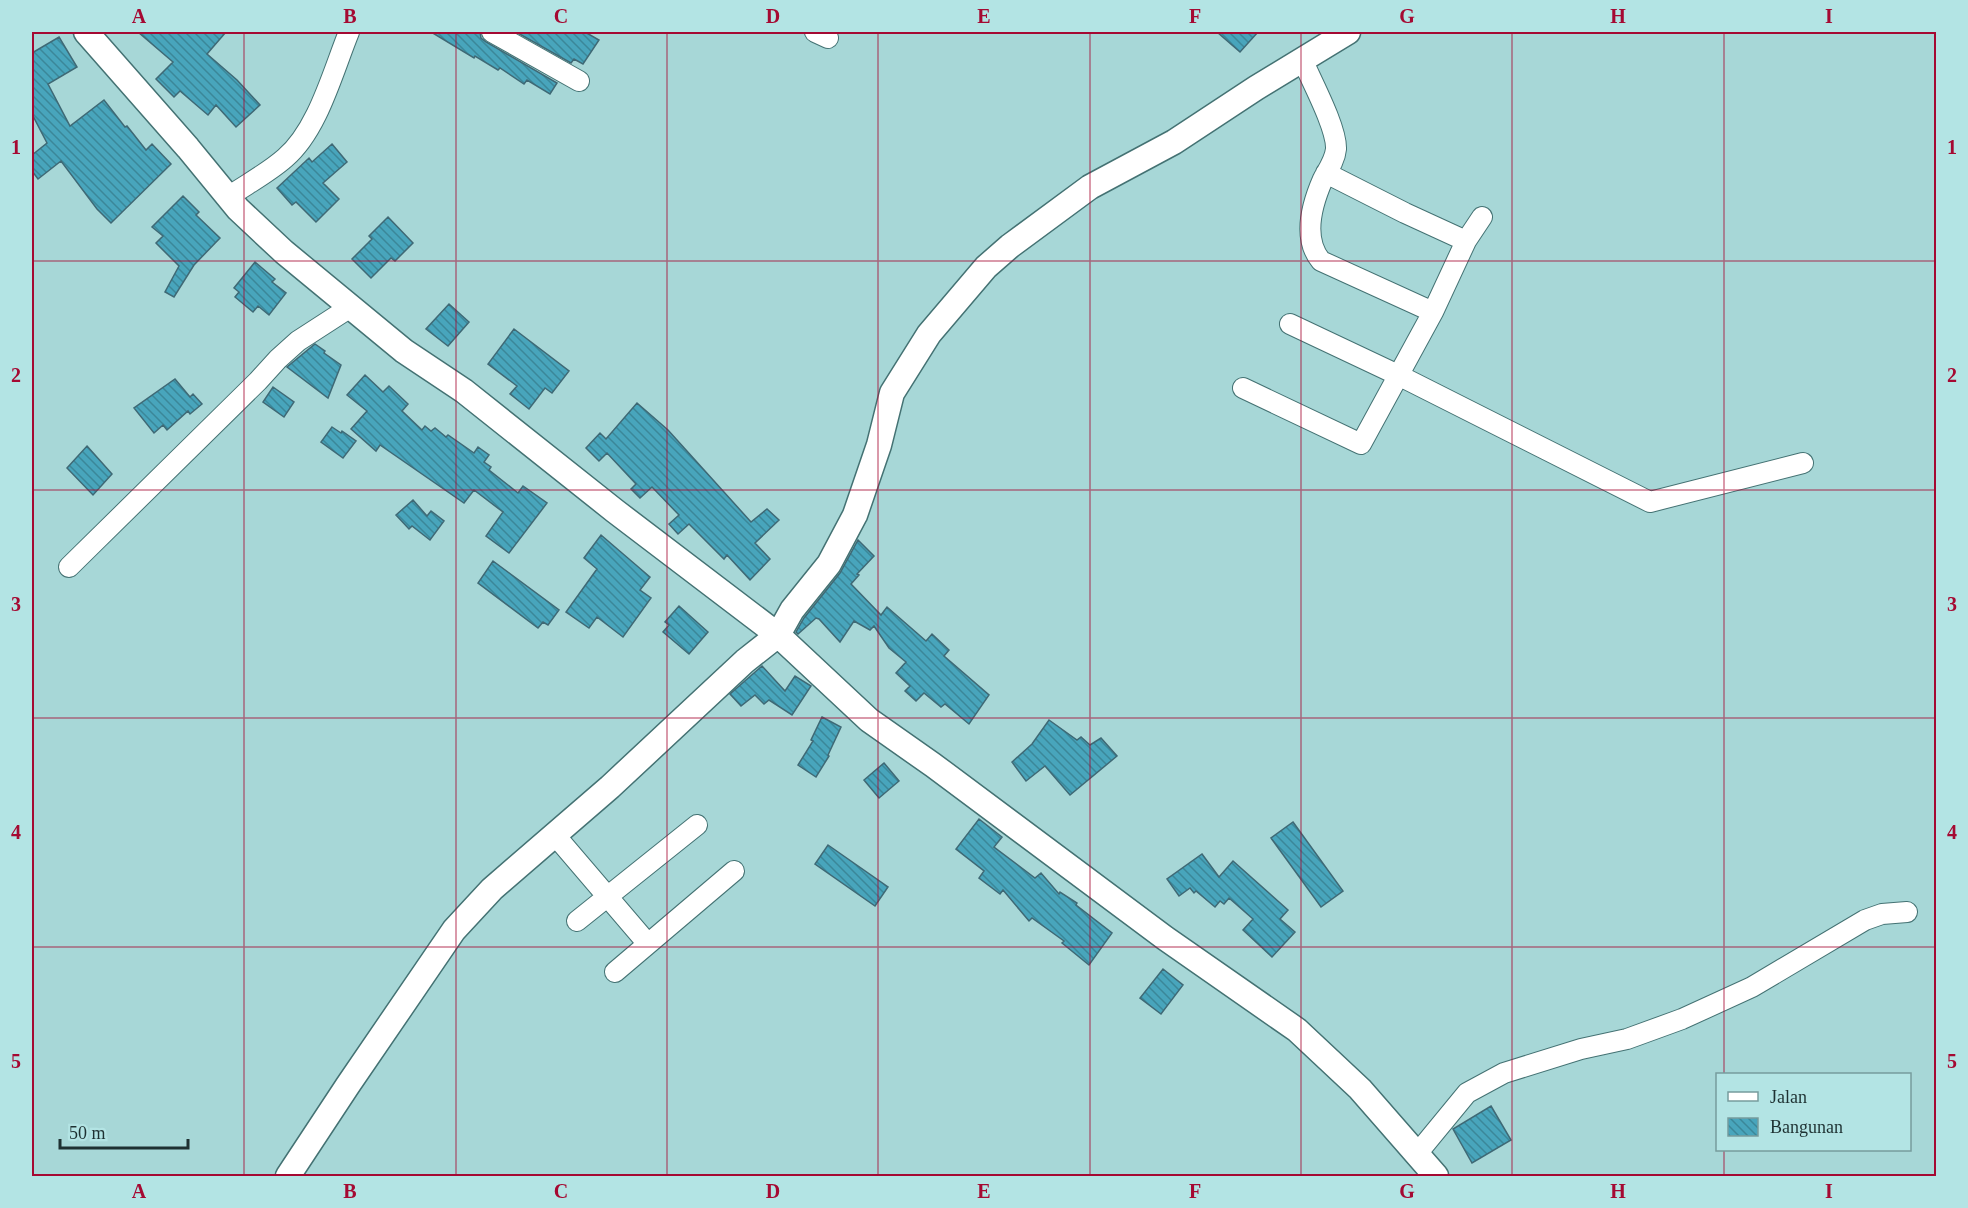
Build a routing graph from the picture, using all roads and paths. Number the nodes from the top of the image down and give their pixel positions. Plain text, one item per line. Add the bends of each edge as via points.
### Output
1 (86, 32) edge
2 (349, 32) edge
3 (492, 32) edge
4 (1348, 32) edge
5 (1302, 59) junction
6 (579, 81) dead end
7 (1326, 173) junction
8 (228, 197) junction
9 (1482, 218) dead end
10 (1467, 242) junction
11 (349, 308) junction
12 (1433, 312) junction
13 (1290, 324) dead end
14 (1398, 375) junction
15 (1243, 388) dead end
16 (1803, 462) dead end
17 (69, 567) dead end
18 (778, 635) junction
19 (698, 825) dead end
20 (554, 834) junction
21 (734, 871) dead end
22 (607, 897) junction
23 (1907, 912) dead end
24 (577, 921) dead end
25 (648, 944) junction
26 (615, 972) dead end
27 (1416, 1155) junction
28 (288, 1176) edge
29 (1436, 1176) edge

1 - 8 street
2 - 8 street via 315,117 299,143 286,158
3 - 6 street
4 - 5 street
5 - 7 street via 1335,141
5 - 18 street via 1174,142 1090,187 986,267 929,334 897,384 855,515 829,564 792,610
7 - 10 street
7 - 12 street via 1311,216 1314,252 1321,261
8 - 11 street
9 - 10 street
10 - 12 street
11 - 17 street via 278,359
11 - 18 street via 464,391
12 - 14 street
13 - 14 street
14 - 15 street via 1361,444
14 - 16 street via 1650,502
18 - 20 street
18 - 27 street via 868,720 1297,1030 1360,1089
19 - 22 street
20 - 22 street
20 - 28 street via 454,930
21 - 25 street
22 - 24 street
22 - 25 street
23 - 27 street via 1865,920 1752,987 1682,1019 1627,1040 1581,1049 1504,1073 1467,1093
25 - 26 street
27 - 29 street

